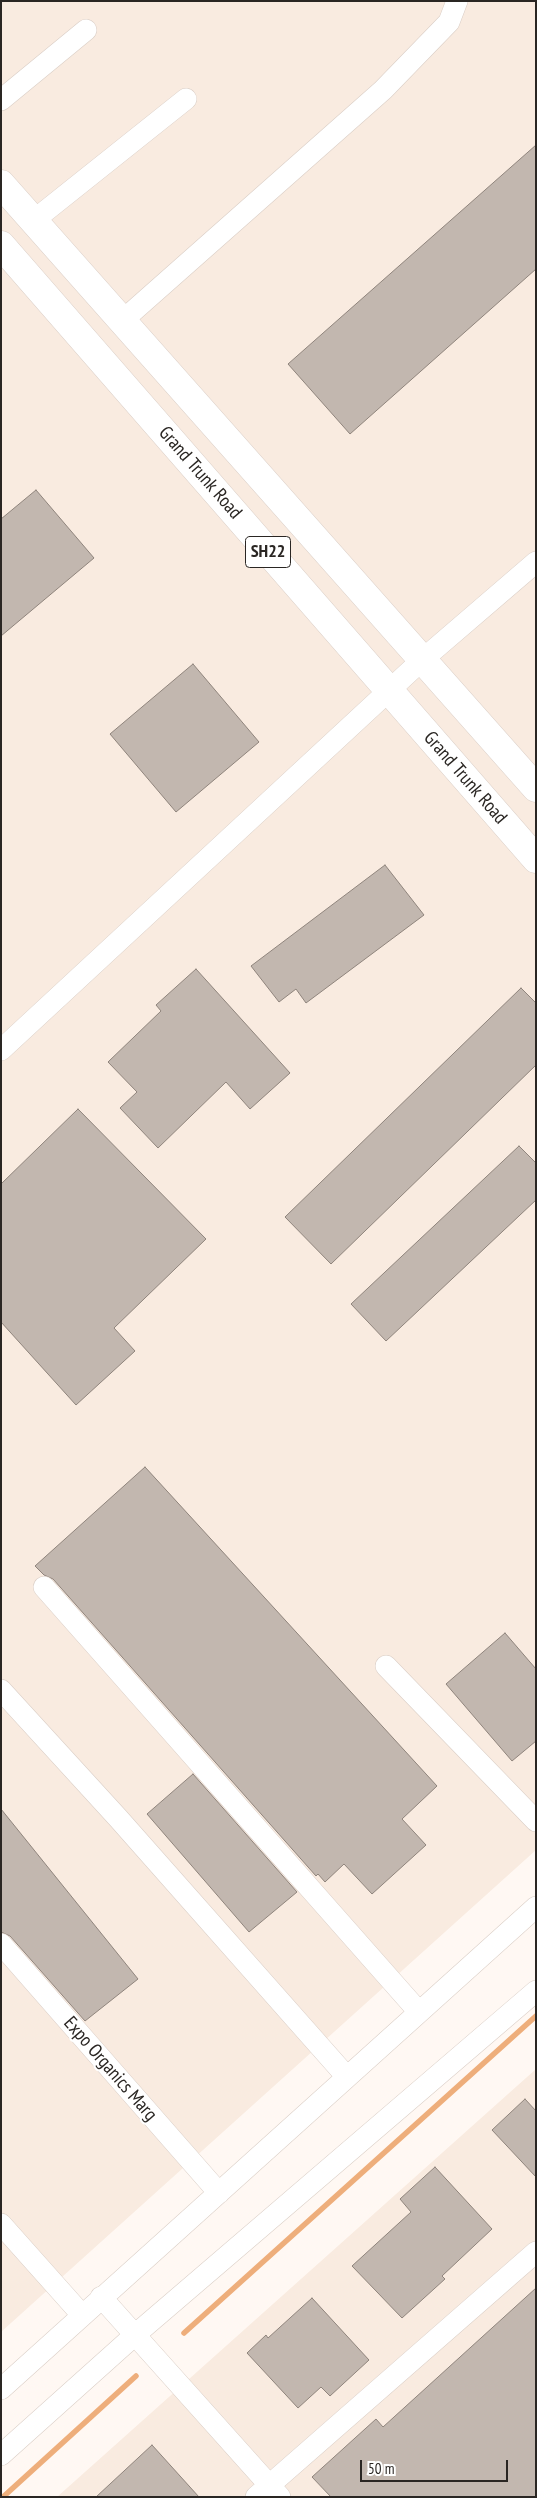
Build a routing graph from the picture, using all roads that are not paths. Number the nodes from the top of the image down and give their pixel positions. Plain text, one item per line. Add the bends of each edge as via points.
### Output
1 (457, 1) edge
2 (86, 30) dead end
3 (186, 99) dead end
4 (1, 100) edge
5 (1, 184) edge
6 (34, 221) junction
7 (1, 245) edge
8 (122, 321) junction
9 (536, 562) edge
10 (422, 660) junction
11 (389, 691) junction
12 (536, 788) edge
13 (536, 859) edge
14 (1, 1050) edge
15 (44, 1587) dead end
16 (386, 1666) dead end
17 (1, 1690) edge
18 (536, 1821) edge
19 (536, 1907) edge
20 (1, 1944) edge
21 (536, 1991) edge
22 (419, 2012) junction
23 (347, 2077) junction
24 (219, 2193) junction
25 (1, 2224) edge
26 (536, 2252) edge
27 (101, 2297) junction
28 (82, 2315) junction
29 (136, 2334) junction
30 (1, 2390) edge
31 (1, 2455) edge
32 (269, 2493) edge

1 - 8 street via 449,22 383,90
2 - 4 street
3 - 6 street
5 - 6 highway, SH22
6 - 8 highway, SH22
7 - 11 highway, Grand Trunk Road / SH22
8 - 10 highway, SH22
9 - 10 street
10 - 11 street
10 - 12 highway, SH22
11 - 13 highway, Grand Trunk Road / SH22
11 - 14 street
15 - 22 street
16 - 18 street
17 - 23 street
19 - 22 street
20 - 24 street, Expo Organics Marg
21 - 29 street
22 - 23 street
23 - 24 street
24 - 27 street
25 - 28 street
26 - 32 street
27 - 28 street
27 - 29 street
28 - 30 street
29 - 31 street
29 - 32 street

